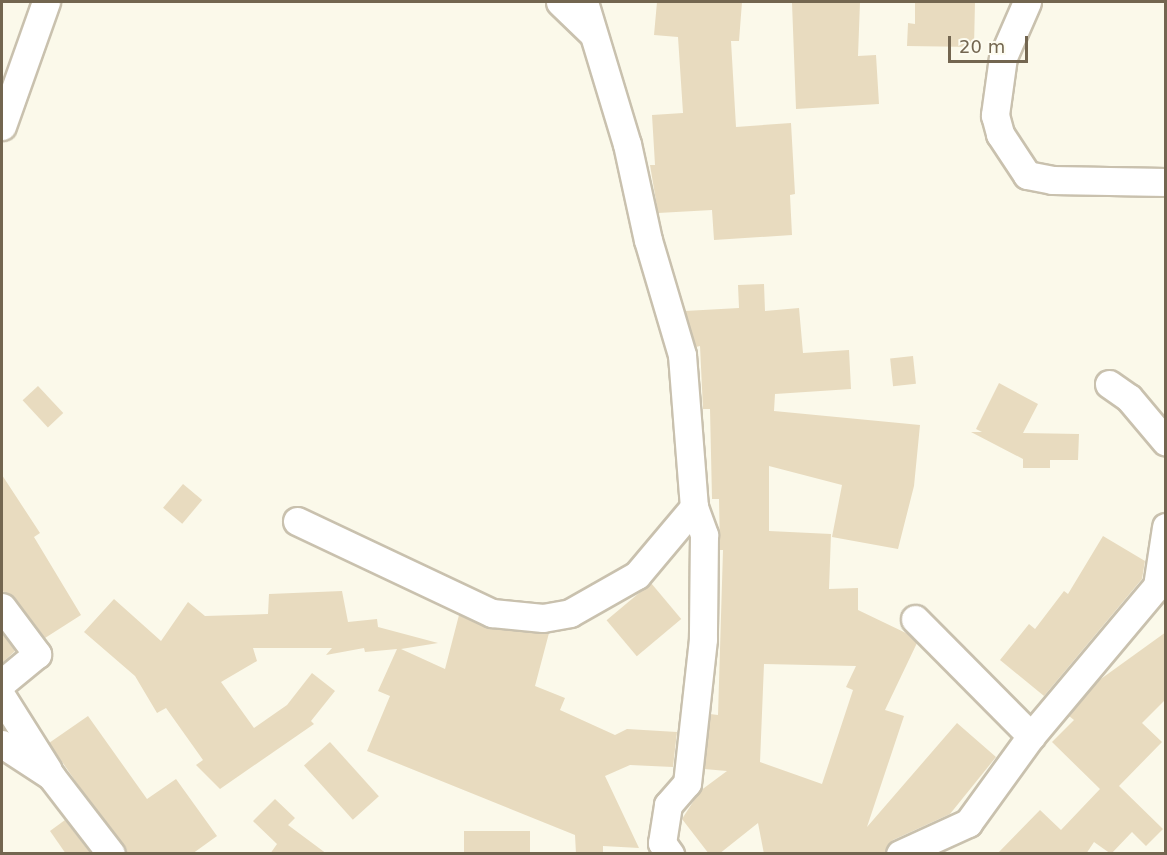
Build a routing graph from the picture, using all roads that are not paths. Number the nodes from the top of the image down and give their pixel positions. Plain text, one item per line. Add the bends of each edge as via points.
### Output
1 (46, 2) edge
2 (560, 2) edge
3 (584, 2) edge
4 (1027, 2) edge
5 (592, 32) junction
6 (2, 126) edge
7 (1166, 182) edge
8 (1109, 384) dead end
9 (1166, 442) edge
10 (694, 507) junction
11 (297, 520) dead end
12 (1166, 527) edge
13 (1161, 586) edge
14 (2, 607) edge
15 (915, 619) dead end
16 (2, 683) edge
17 (2, 697) edge
18 (1031, 736) junction
19 (2, 744) edge
20 (51, 776) junction
21 (111, 854) edge
22 (670, 854) edge
23 (900, 854) edge

1 - 6 street
2 - 5 street
3 - 5 street
4 - 7 street via 1003,57 995,115 1000,134 1027,175 1052,180
5 - 10 street via 627,144 648,240 682,356
8 - 9 street via 1129,398
10 - 11 street via 637,575 570,613 543,618 492,613
10 - 22 street via 704,535 703,639 687,783 668,805 662,843
12 - 13 street
13 - 18 street
14 - 16 street via 37,654
15 - 18 street
17 - 20 street
18 - 23 street via 968,823
19 - 20 street
20 - 21 street

